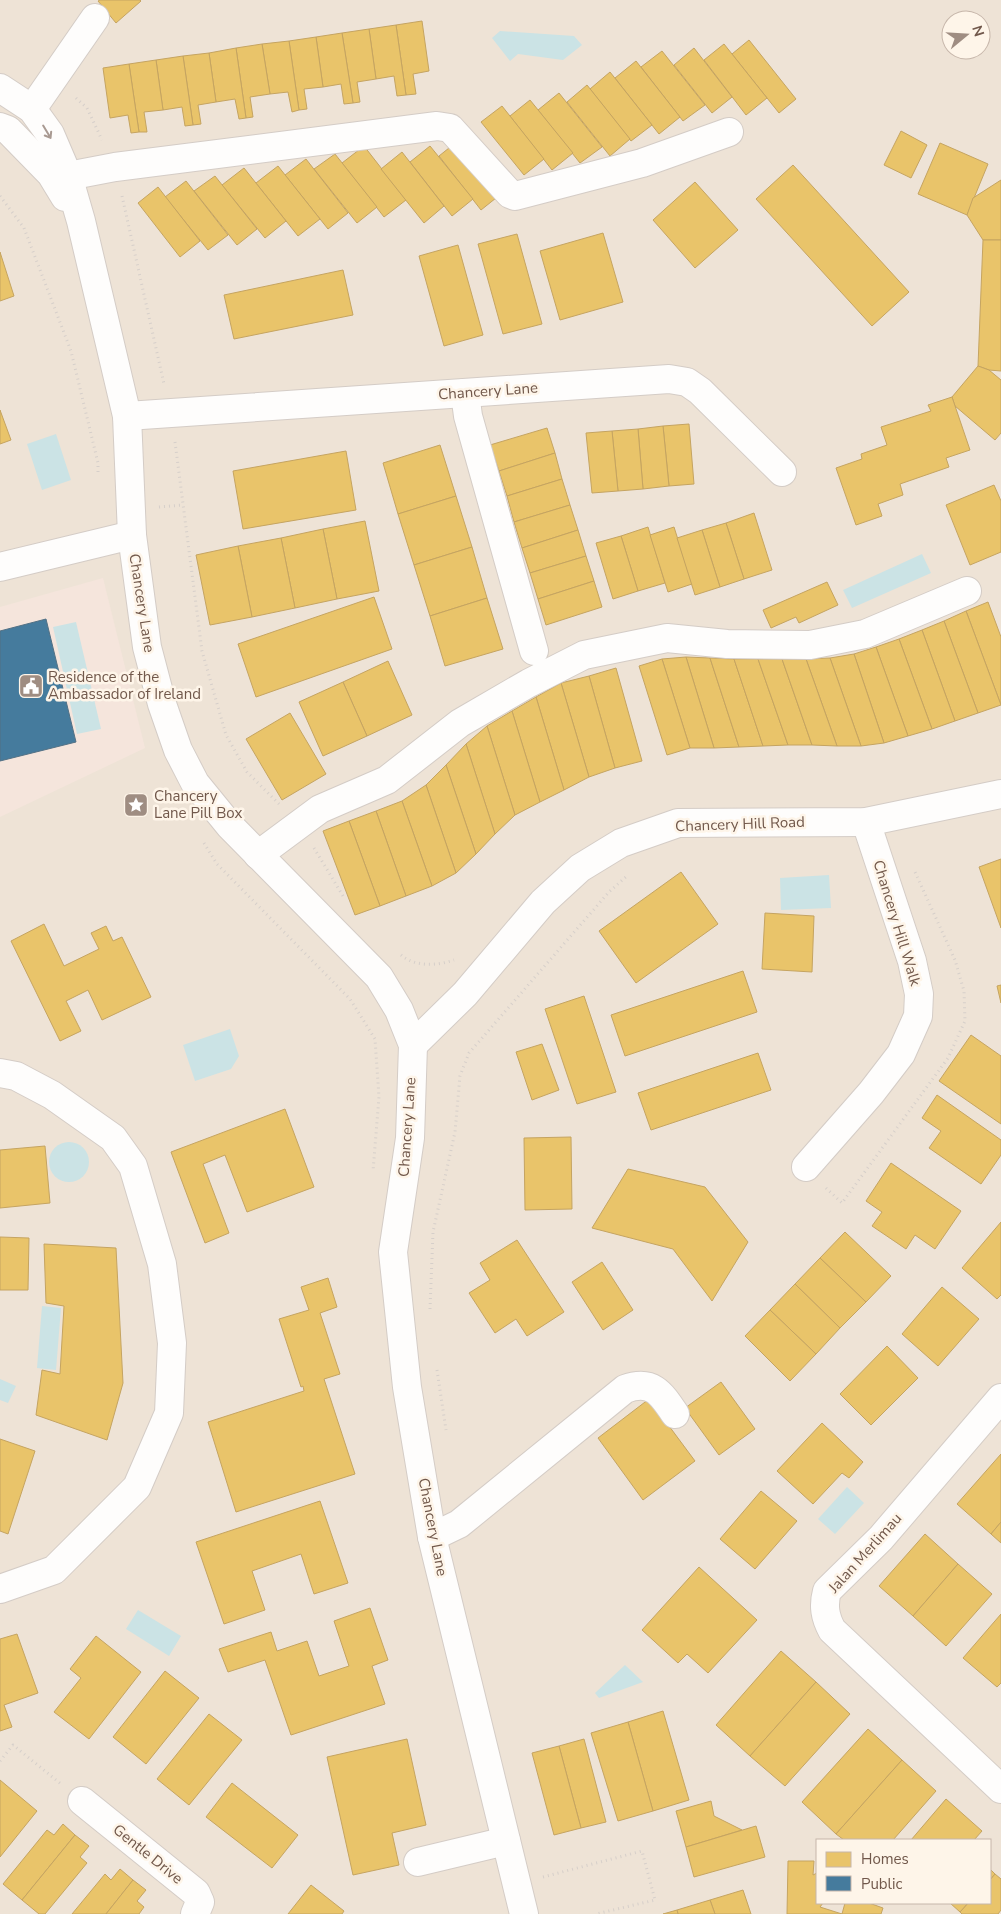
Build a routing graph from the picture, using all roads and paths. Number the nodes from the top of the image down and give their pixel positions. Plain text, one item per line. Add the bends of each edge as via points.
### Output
1 (95, 18) dead end
2 (54, 78) junction
3 (0, 88) edge
4 (32, 109) junction
5 (0, 127) edge
6 (729, 132) dead end
7 (115, 167) junction
8 (68, 176) junction
9 (0, 196) edge
10 (81, 221) junction
11 (465, 393) junction
12 (171, 414) junction
13 (127, 416) junction
14 (782, 472) dead end
15 (98, 483) dead end
16 (132, 535) junction
17 (0, 567) edge
18 (967, 591) dead end
19 (534, 651) dead end
20 (1001, 794) edge
21 (866, 822) junction
22 (299, 824) junction
23 (202, 840) dead end
24 (258, 855) junction
25 (631, 872) dead end
26 (344, 899) dead end
27 (400, 954) dead end
28 (407, 960) dead end
29 (413, 1045) junction
30 (469, 1053) dead end
31 (0, 1073) edge
32 (806, 1167) dead end
33 (373, 1176) dead end
34 (1001, 1398) edge
35 (676, 1414) dead end
36 (432, 1537) junction
37 (0, 1590) edge
38 (0, 1761) edge
39 (1001, 1788) edge
40 (82, 1801) joint
41 (506, 1841) junction
42 (418, 1862) dead end
43 (543, 1877) dead end
44 (195, 1914) edge
45 (524, 1914) edge
46 (596, 1914) edge

1 - 2 street
2 - 4 street
2 - 7 path via 87,108
3 - 4 street, Chancery Lane
4 -> 8 street, Chancery Lane via 50,134
5 - 10 street, Chancery Lane via 8,130 51,174
6 - 7 street via 642,163 515,196 450,128 437,126
7 - 8 street
7 - 12 path
8 - 10 street, Chancery Lane
9 - 15 path via 24,228 71,351 98,463
10 - 13 street, Chancery Lane
11 - 12 street, Chancery Lane
11 - 14 street, Chancery Lane via 669,379 687,382
11 - 19 street via 468,416
12 - 13 street, Chancery Lane
12 - 22 path via 202,651 226,735 247,772
13 - 16 street, Chancery Lane
16 - 17 street
16 - 24 street, Chancery Lane via 147,647 178,750 195,783
18 - 22 street via 865,634 810,645 727,644 667,638 584,655 529,682 460,723 387,780 320,809
20 - 21 street, Chancery Hill Road
21 - 29 street, Chancery Hill Road via 678,823 621,843 580,868 543,902 465,994
21 - 32 street, Chancery Hill Walk via 912,961 919,994 918,1016 900,1054 871,1093
22 - 24 street
22 - 26 path
23 - 33 path via 217,864 350,998 375,1039 380,1097
24 - 29 street, Chancery Lane via 379,977 399,1010
25 - 30 path via 609,892
27 - 28 path
29 - 36 street, Chancery Lane via 410,1138 393,1252 407,1387
31 - 37 street via 16,1076 52,1095 114,1138 133,1166 162,1264 172,1343 169,1413 137,1487 54,1570
34 - 39 street, Jalan Merlimau via 881,1538 828,1591 824,1601 832,1630
35 - 36 street via 663,1396 648,1385 625,1388 459,1524
36 - 41 street, Chancery Lane
38 - 40 path via 13,1745
40 - 44 street, Gentle Drive via 196,1894 200,1902
41 - 42 street
41 - 45 street, Chancery Lane
43 - 46 path via 642,1851 655,1900

